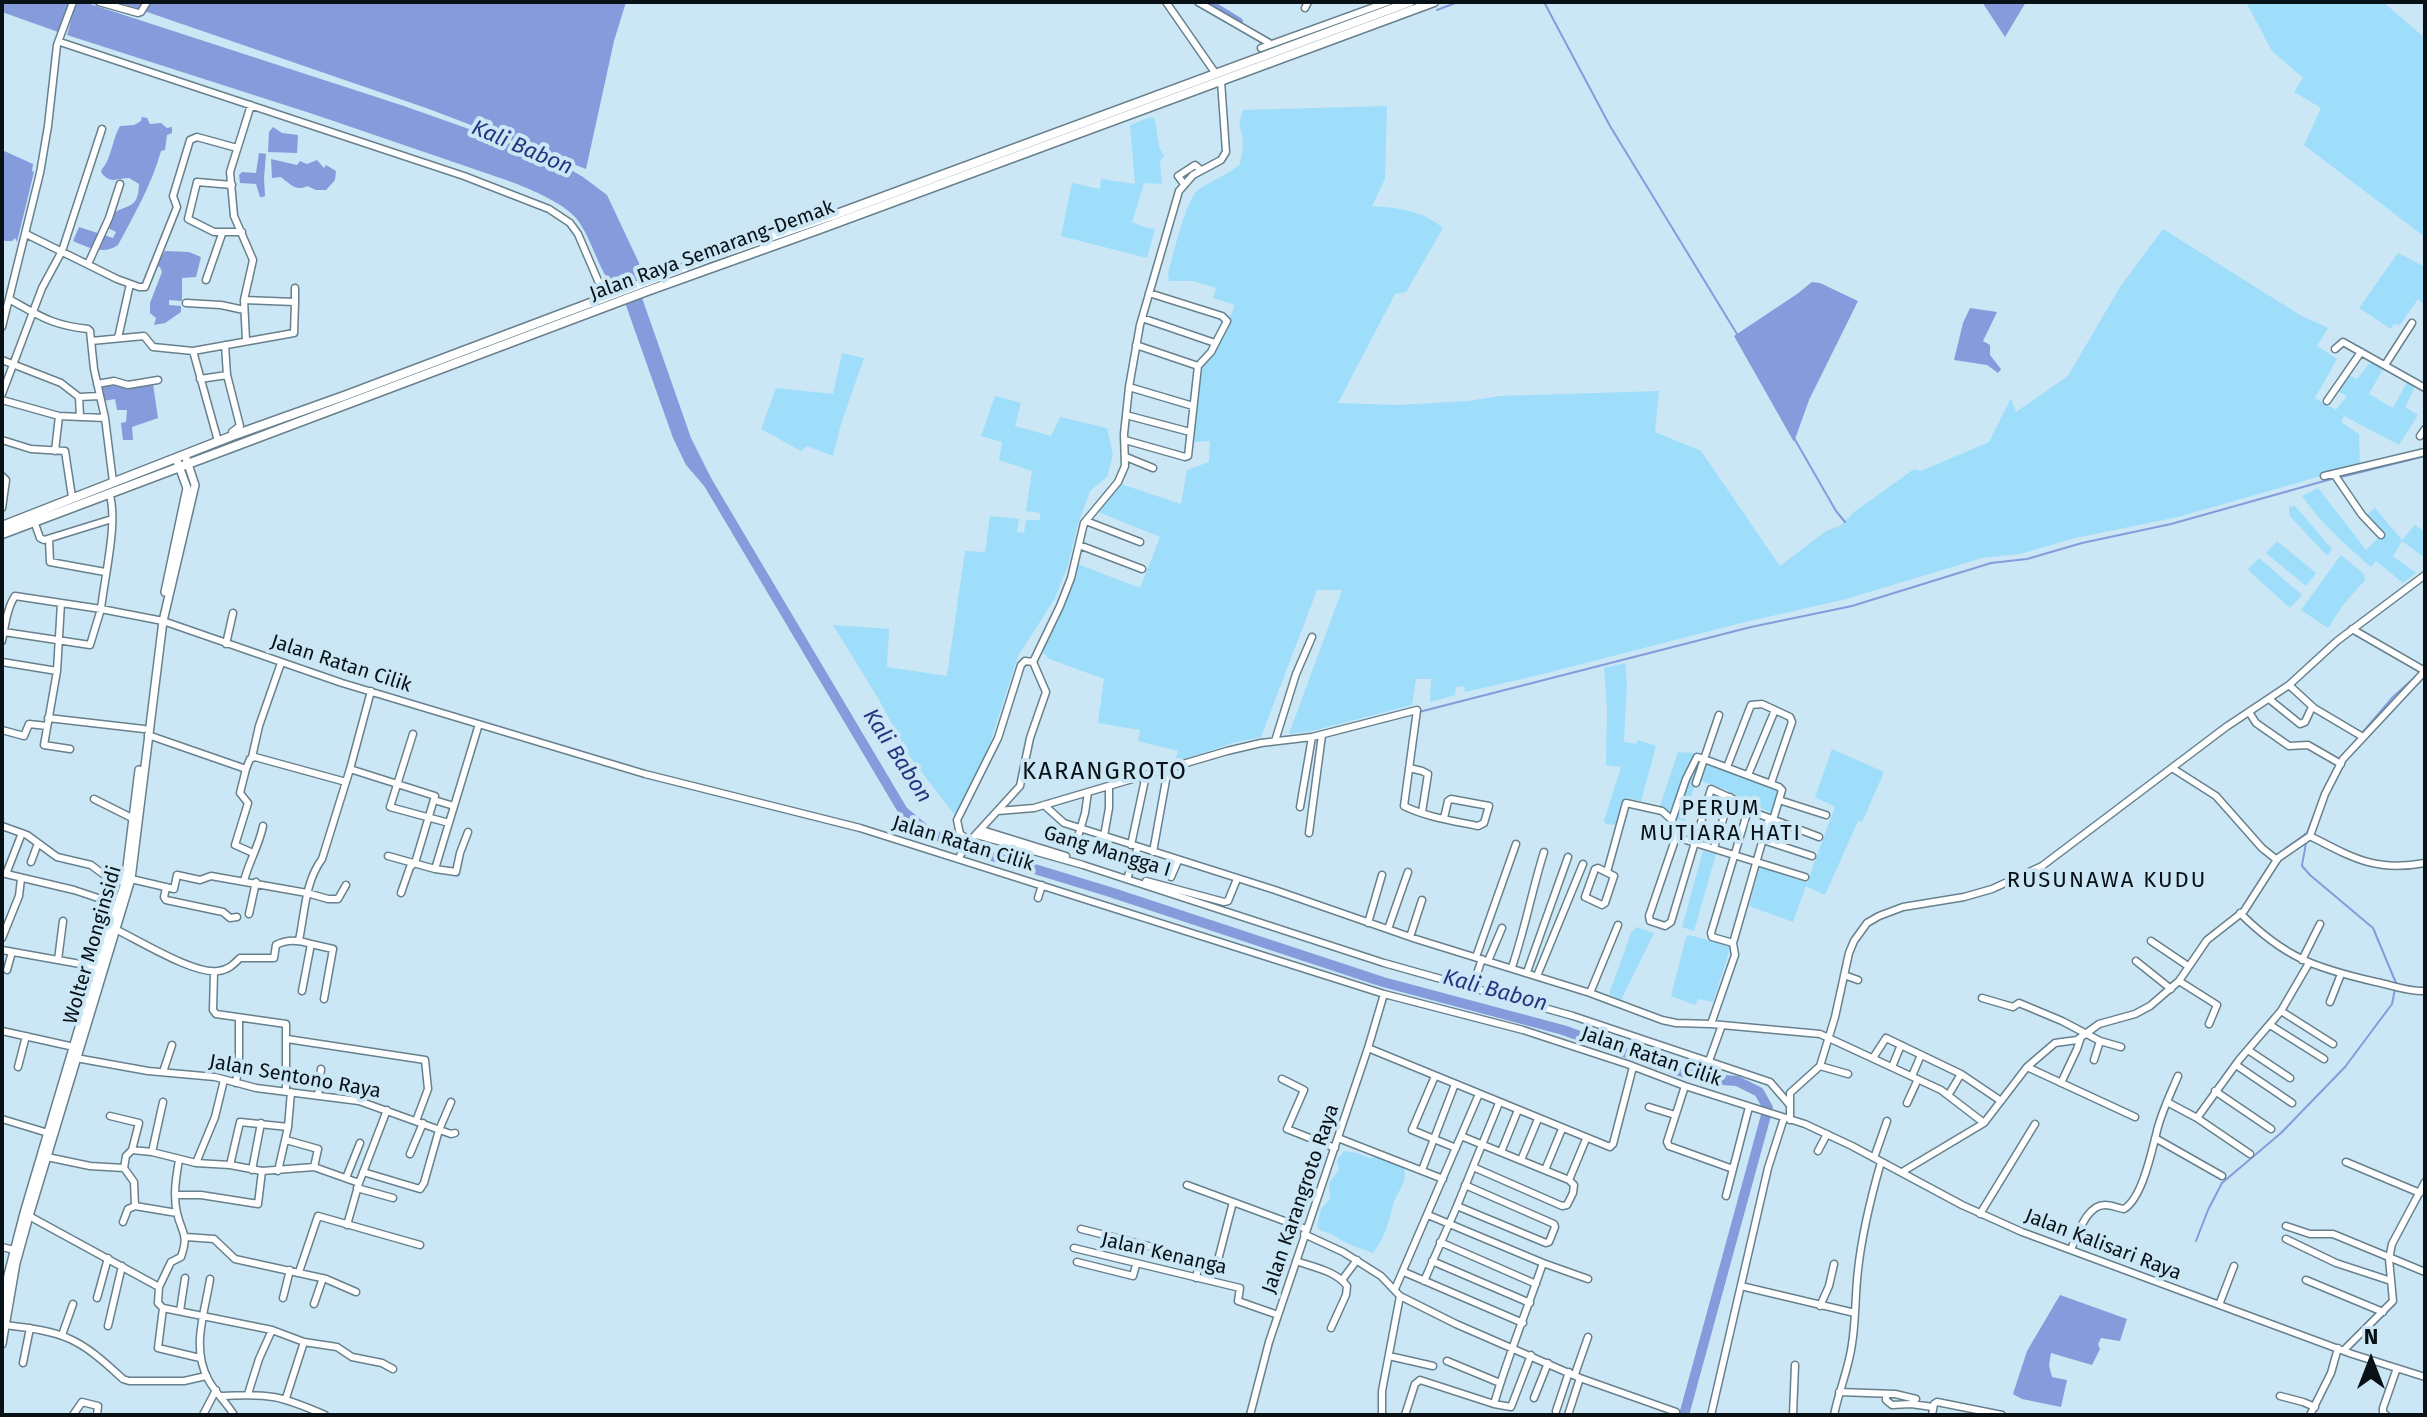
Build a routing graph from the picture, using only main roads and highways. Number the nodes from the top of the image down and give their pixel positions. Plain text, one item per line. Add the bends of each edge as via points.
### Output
1 (1410, 2) edge
2 (1434, 2) edge
3 (1309, 44) junction
4 (1218, 78) junction
5 (611, 298) junction
6 (182, 461) junction
7 (190, 482) junction
8 (2, 526) edge
9 (2, 534) edge
10 (161, 620) junction
11 (146, 732) junction
12 (133, 881) junction
13 (77, 1043) junction
14 (2, 1310) edge
15 (2, 1344) edge

1 - 3 highway, Jalan Raya Semarang-Demak
2 - 3 highway, Jalan Raya Semarang-Demak
3 - 4 highway, Jalan Raya Semarang-Demak
3 - 4 highway, Jalan Raya Semarang-Demak via 1274,47
4 - 5 highway, Jalan Raya Semarang-Demak via 817,230
5 - 6 highway, Jalan Raya Semarang-Demak
5 - 6 highway, Jalan Raya Semarang-Demak via 218,441
6 - 7 main road
6 - 8 highway
6 - 9 highway, Jalan Raya Semarang-Demak
7 - 10 main road, Wolter Monginsidi
7 - 10 main road, Wolter Monginsidi
10 - 11 main road, Wolter Monginsidi
11 - 12 main road, Wolter Monginsidi
11 - 12 main road, Wolter Monginsidi via 132,818
12 - 13 main road, Wolter Monginsidi
12 - 13 main road, Wolter Monginsidi via 97,967
13 - 14 main road, Wolter Monginsidi via 14,1250
13 - 15 main road, Wolter Monginsidi via 16,1263

